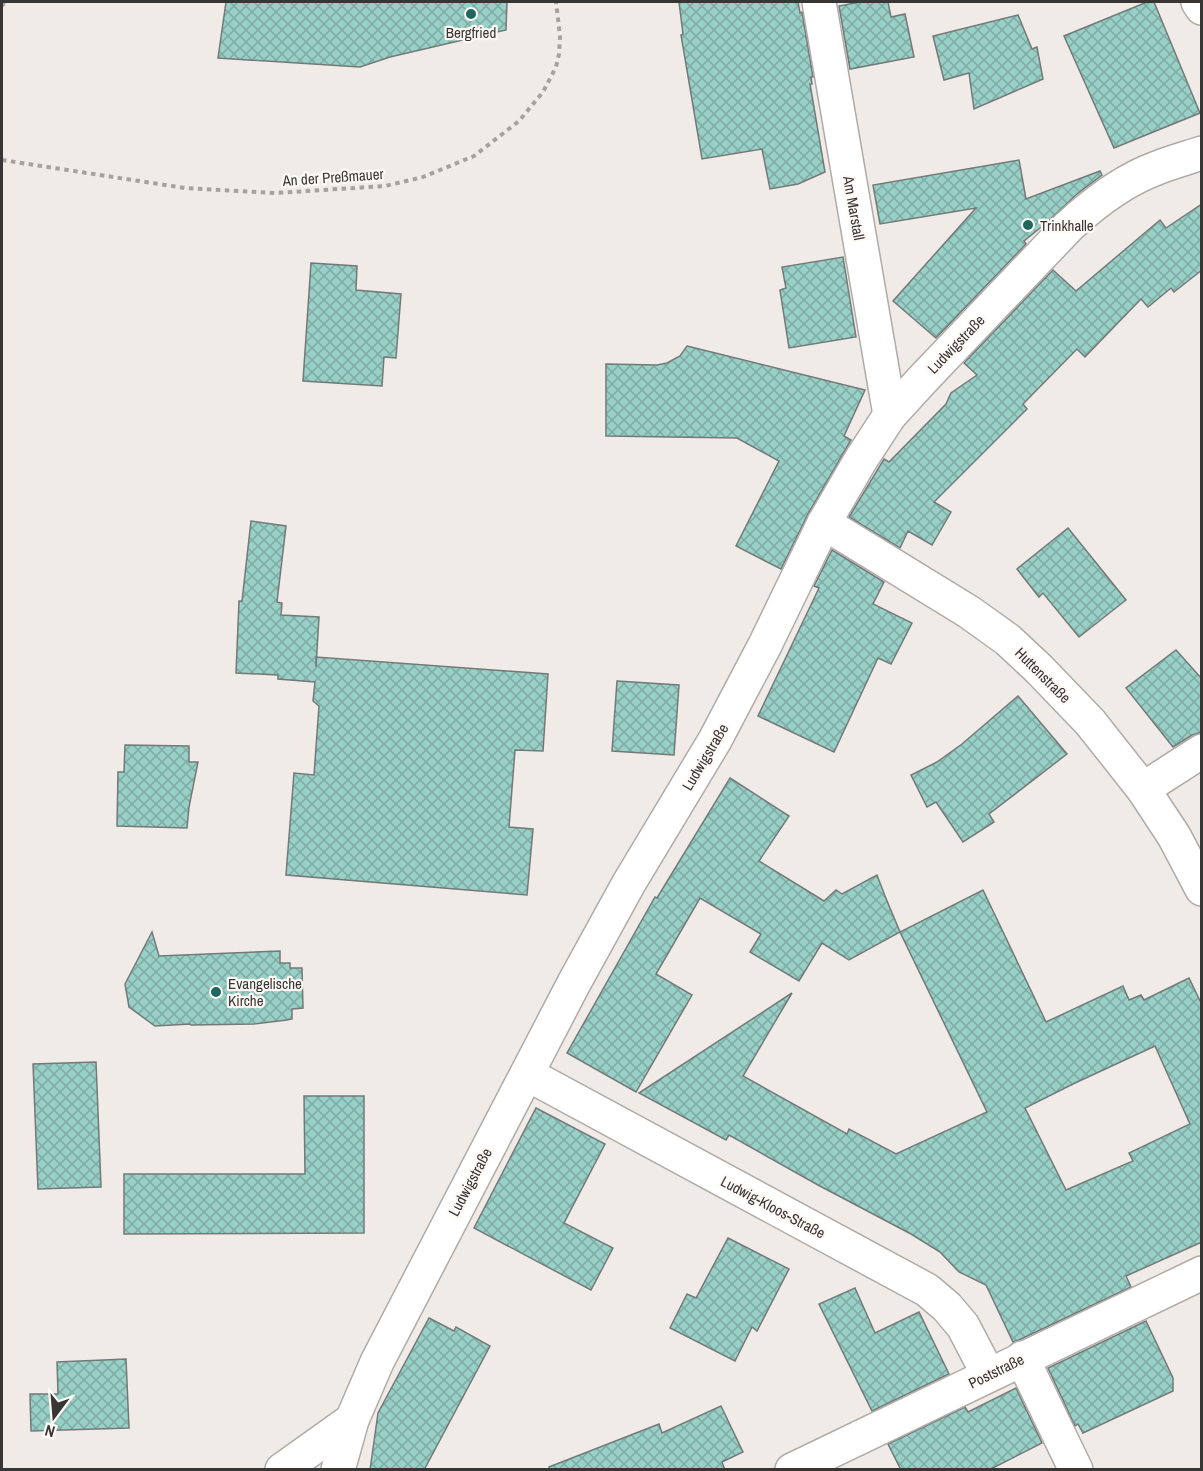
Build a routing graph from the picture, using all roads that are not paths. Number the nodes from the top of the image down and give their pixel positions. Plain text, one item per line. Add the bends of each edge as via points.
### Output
1 (819, 2) edge
2 (1198, 2) edge
3 (1202, 9) edge
4 (1202, 153) edge
5 (890, 415) junction
6 (824, 523) junction
7 (1202, 751) edge
8 (1143, 789) junction
9 (1202, 889) edge
10 (526, 1074) junction
11 (1202, 1274) edge
12 (1022, 1358) junction
13 (988, 1374) junction
14 (352, 1420) junction
15 (282, 1470) edge
16 (338, 1470) edge
17 (792, 1470) edge
18 (1076, 1470) edge

1 - 5 street, Am Marstall
2 - 3 street
4 - 5 street, Ludwigstraße via 1156,168 1094,203 1060,234
5 - 6 street, Ludwigstraße
6 - 8 street, Huttenstraße via 1008,640 1090,722
6 - 10 street, Ludwigstraße via 736,704 629,883
7 - 8 street
8 - 9 street, Huttenstraße
10 - 13 street, Ludwig-Kloos-Straße via 927,1290 963,1326
10 - 14 street, Ludwigstraße via 377,1362
11 - 12 street, Poststraße
12 - 13 street, Poststraße
12 - 18 street
13 - 17 street, Poststraße
14 - 15 street
14 - 16 street, Ludwigstraße

